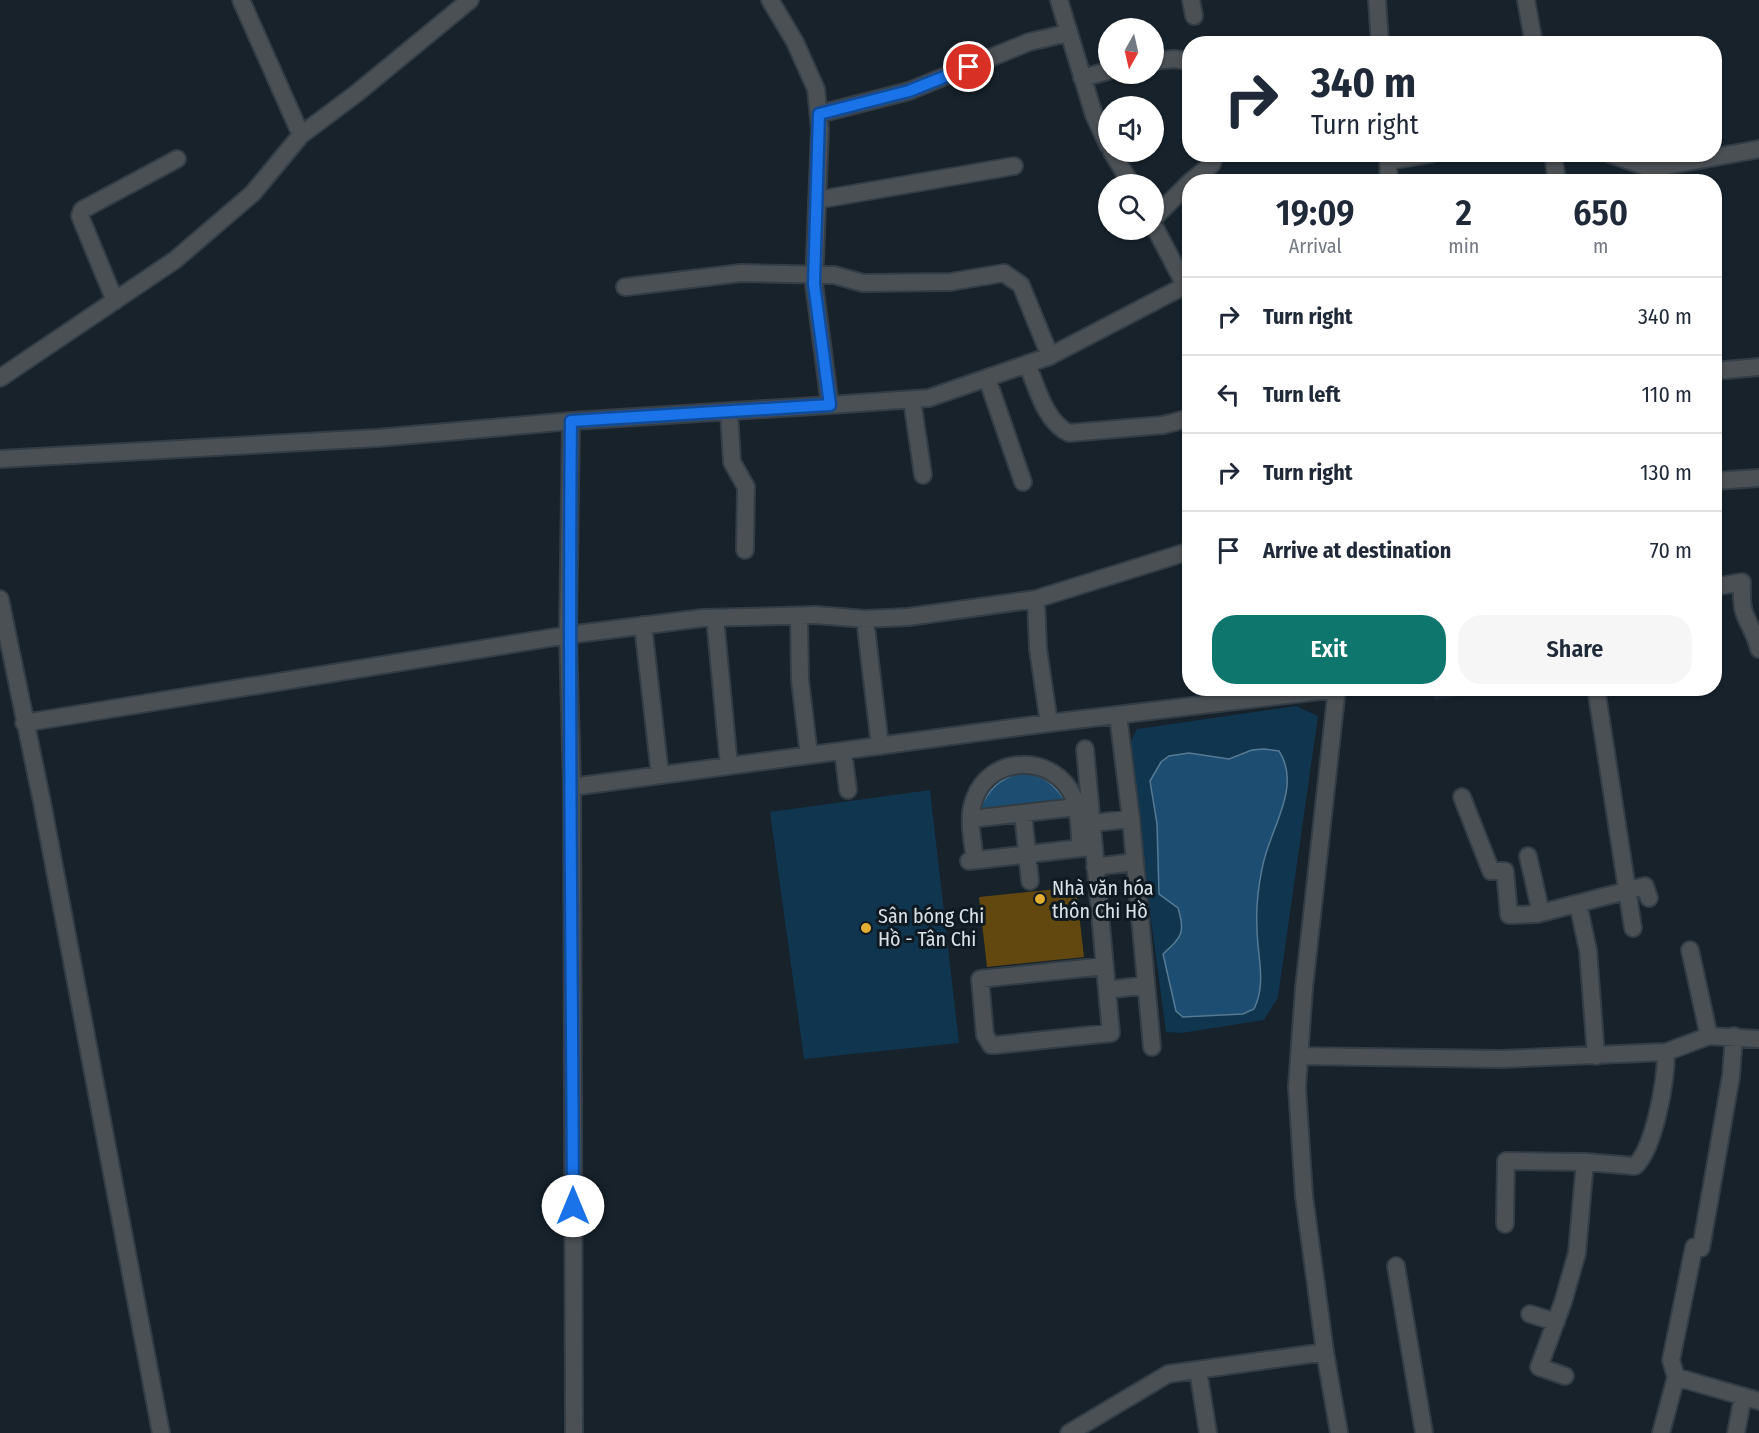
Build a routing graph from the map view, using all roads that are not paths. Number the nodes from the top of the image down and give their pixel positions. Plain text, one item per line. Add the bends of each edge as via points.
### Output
1 (241, 0) edge
2 (470, 0) edge
3 (770, 0) edge
4 (1059, 0) edge
5 (1377, 0) edge
6 (1526, 0) edge
7 (1068, 33) junction
8 (1379, 36) edge
9 (1533, 36) edge
10 (1164, 60) edge
11 (1182, 60) edge
12 (1098, 74) edge
13 (1082, 78) junction
14 (819, 114) junction
15 (1098, 124) edge
16 (301, 135) junction
17 (1759, 149) edge
18 (1722, 156) edge
19 (177, 159) dead end
20 (1213, 162) edge
21 (1633, 162) edge
22 (1688, 162) edge
23 (1014, 166) dead end
24 (1200, 174) edge
25 (1182, 190) edge
26 (817, 200) junction
27 (1164, 208) edge
28 (1162, 240) edge
29 (814, 274) junction
30 (1182, 275) edge
31 (625, 287) dead end
32 (1182, 287) edge
33 (115, 301) junction
34 (1050, 356) junction
35 (1027, 364) junction
36 (1759, 368) edge
37 (1722, 370) edge
38 (0, 378) edge
39 (987, 378) junction
40 (912, 400) junction
41 (830, 405) junction
42 (729, 412) junction
43 (1182, 420) edge
44 (571, 421) junction
45 (0, 459) edge
46 (923, 475) dead end
47 (1759, 478) edge
48 (1722, 480) edge
49 (1023, 482) dead end
50 (746, 550) dead end
51 (1182, 553) edge
52 (1722, 586) edge
53 (0, 599) edge
54 (1036, 599) junction
55 (799, 616) junction
56 (715, 618) junction
57 (865, 619) junction
58 (643, 625) junction
59 (568, 635) junction
60 (1759, 649) edge
61 (1278, 696) edge
62 (1336, 696) edge
63 (1597, 696) edge
64 (1118, 715) junction
65 (24, 723) junction
66 (1049, 723) junction
67 (880, 746) junction
68 (1085, 748) dead end
69 (843, 751) junction
70 (809, 755) junction
71 (729, 766) junction
72 (660, 775) junction
73 (572, 787) junction
74 (848, 790) dead end
75 (1462, 796) dead end
76 (1076, 807) junction
77 (1023, 813) junction
78 (971, 819) junction
79 (1131, 819) junction
80 (1092, 823) junction
81 (1087, 847) junction
82 (1027, 854) junction
83 (1528, 856) dead end
84 (1134, 862) junction
85 (1095, 867) junction
86 (1030, 881) dead end
87 (1627, 889) junction
88 (1649, 898) dead end
89 (1578, 904) junction
90 (1541, 913) junction
91 (1633, 928) dead end
92 (1690, 950) dead end
93 (1105, 966) junction
94 (1146, 985) junction
95 (1107, 990) junction
96 (1709, 1036) junction
97 (1734, 1036) junction
98 (1759, 1040) edge
99 (1152, 1047) dead end
100 (1666, 1052) junction
101 (1299, 1056) junction
102 (1596, 1056) junction
103 (1585, 1162) junction
104 (1505, 1224) dead end
105 (1396, 1266) dead end
106 (1530, 1314) dead end
107 (1556, 1322) junction
108 (1325, 1352) junction
109 (1198, 1370) junction
110 (1565, 1376) dead end
111 (1676, 1377) junction
112 (1743, 1396) junction
113 (1759, 1401) edge
114 (161, 1433) edge
115 (574, 1433) edge
116 (1069, 1433) edge
117 (1208, 1433) edge
118 (1339, 1433) edge
119 (1424, 1433) edge
120 (1661, 1433) edge
121 (1736, 1433) edge

1 - 16 street
2 - 16 street
3 - 14 street via 809,69
4 - 7 street
5 - 8 street
6 - 9 street
7 - 13 street
7 - 14 street via 1029,42 909,91
10 - 11 street
12 - 13 street
13 - 15 street
14 - 26 street
16 - 33 street via 252,193 175,260
17 - 18 street
19 - 33 street via 82,210 80,216
20 - 24 street
21 - 22 street via 1660,167
23 - 26 street
25 - 27 street
26 - 29 street
28 - 30 street
29 - 31 street via 741,273
29 - 34 street via 834,275 863,284 950,282 1004,273 1021,285
29 - 41 street
32 - 34 street
33 - 38 street
34 - 35 street
35 - 39 street
35 - 43 street via 1049,413 1069,433
36 - 37 street
39 - 40 street
39 - 49 street
40 - 41 street
40 - 46 street
41 - 42 street
42 - 44 street
42 - 50 street via 732,462 746,487
44 - 45 street via 377,438
44 - 59 street
47 - 48 street
51 - 54 street
52 - 60 street via 1742,582 1743,609
53 - 65 street
54 - 57 street via 908,617
54 - 66 street via 1038,649
55 - 56 street
55 - 57 street
55 - 70 street via 800,680
56 - 58 street
56 - 71 street
57 - 67 street
58 - 59 street
58 - 72 street
59 - 65 street
59 - 73 street
61 - 64 street
62 - 101 street
63 - 87 street
64 - 66 street
64 - 79 street
65 - 114 street
66 - 67 street
67 - 69 street
68 - 80 street
69 - 70 street
69 - 74 street
70 - 71 street
71 - 72 street
72 - 73 street
73 - 115 street
75 - 90 street via 1491,871 1505,871 1509,915
76 - 77 street
76 - 78 street via 1069,789 1049,769 1018,763 1002,768 980,787
76 - 81 street
77 - 78 street
77 - 82 street
78 - 82 street via 972,861
79 - 80 street
79 - 84 street
80 - 81 street
81 - 82 street
81 - 85 street
82 - 86 street
83 - 90 street
84 - 85 street
84 - 94 street
85 - 93 street
87 - 88 street via 1646,886
87 - 89 street
87 - 91 street
89 - 90 street
89 - 102 street via 1588,950
92 - 96 street
93 - 95 street
93 - 95 street via 980,979 987,1040 996,1046 1111,1034
94 - 95 street
94 - 99 street
96 - 97 street
96 - 100 street
97 - 98 street
97 - 111 street via 1731,1076 1701,1248 1694,1247 1671,1360
100 - 102 street
100 - 103 street via 1666,1069 1641,1160 1626,1167
101 - 102 street via 1501,1059
101 - 108 street via 1300,1147
103 - 104 street via 1506,1161
103 - 107 street via 1577,1253
105 - 119 street
106 - 107 street
107 - 110 street via 1539,1367
108 - 109 street
108 - 118 street
109 - 116 street via 1168,1374
109 - 117 street
111 - 112 street
111 - 120 street
112 - 113 street
112 - 121 street

